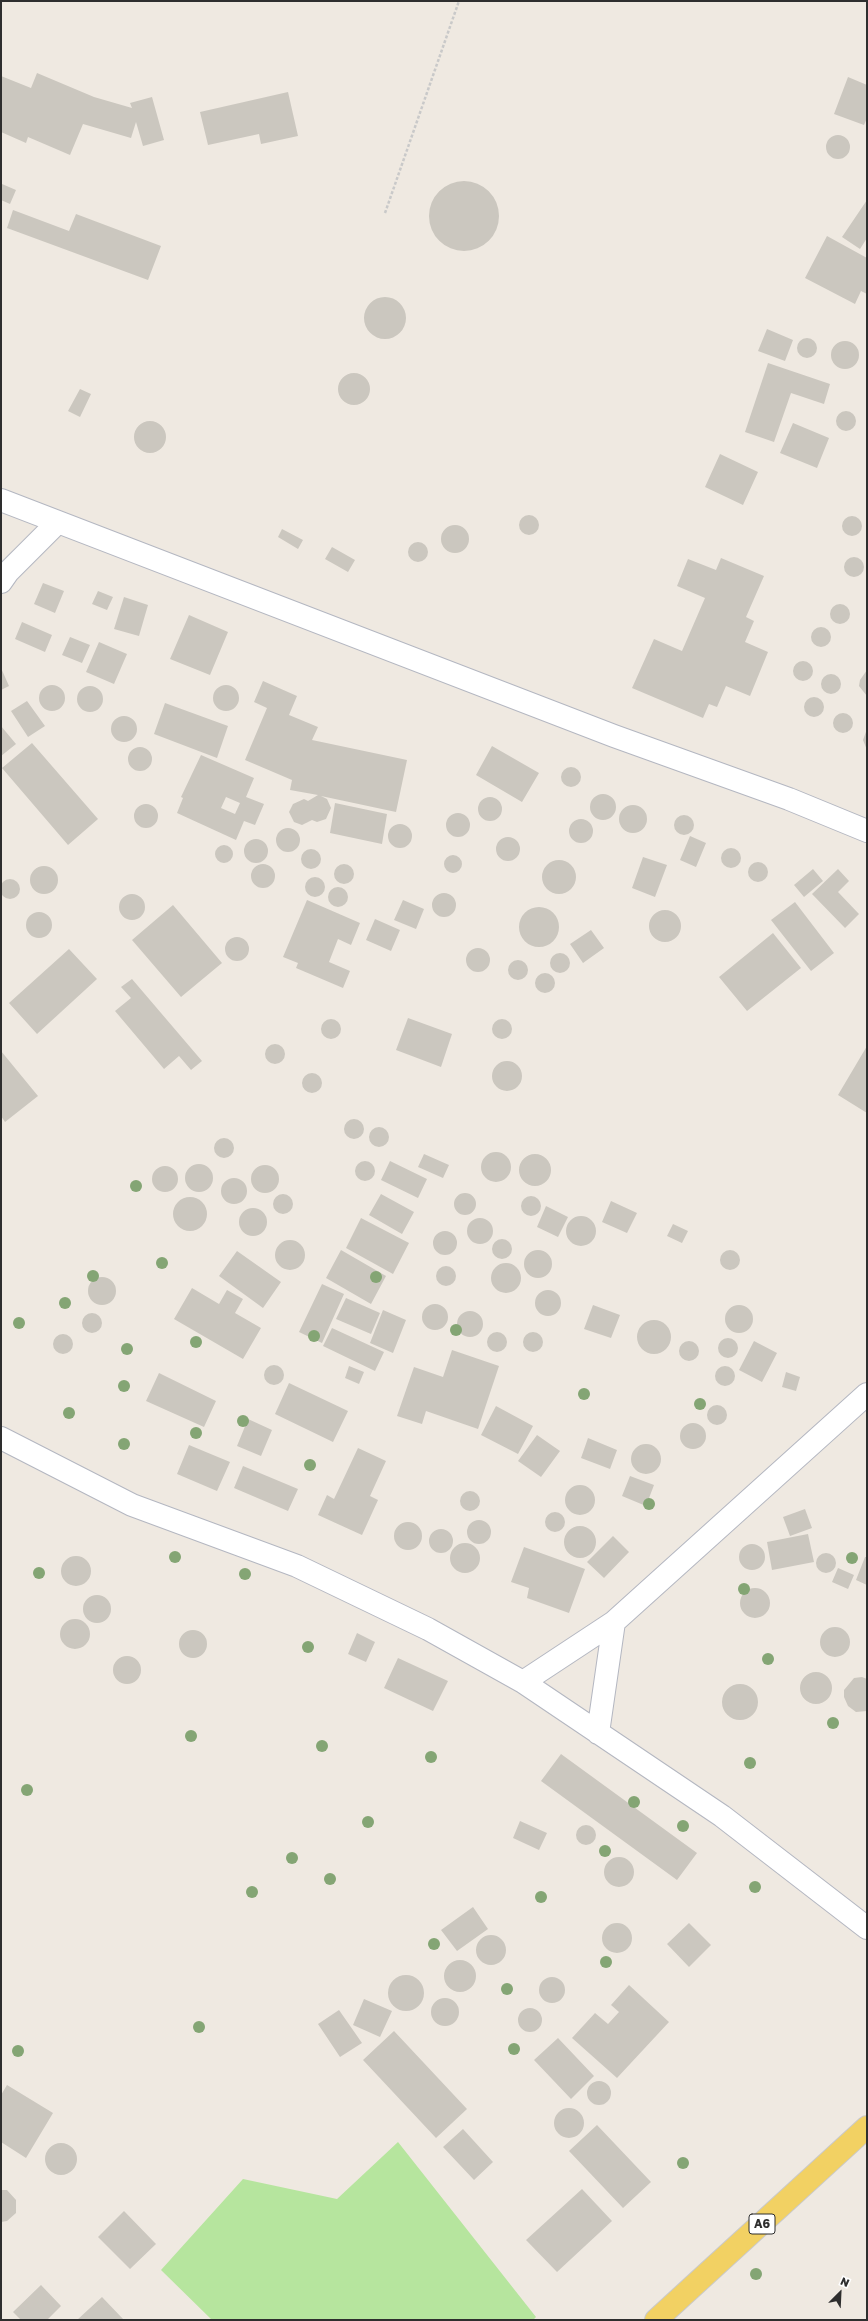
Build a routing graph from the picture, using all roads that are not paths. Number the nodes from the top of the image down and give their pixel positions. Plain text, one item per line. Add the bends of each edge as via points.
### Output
1 (1, 500) edge
2 (57, 523) junction
3 (1, 582) edge
4 (867, 831) edge
5 (867, 1394) edge
6 (1, 1438) edge
7 (614, 1622) junction
8 (523, 1682) junction
9 (598, 1733) junction
10 (867, 1928) edge
11 (867, 2126) edge
12 (656, 2320) edge

1 - 2 street
2 - 3 street
2 - 4 street via 614,736 789,799
5 - 7 street
6 - 8 street via 132,1505 296,1566 428,1629
7 - 8 street
7 - 9 street
8 - 9 street
9 - 10 street via 722,1816
11 - 12 main road, A6

